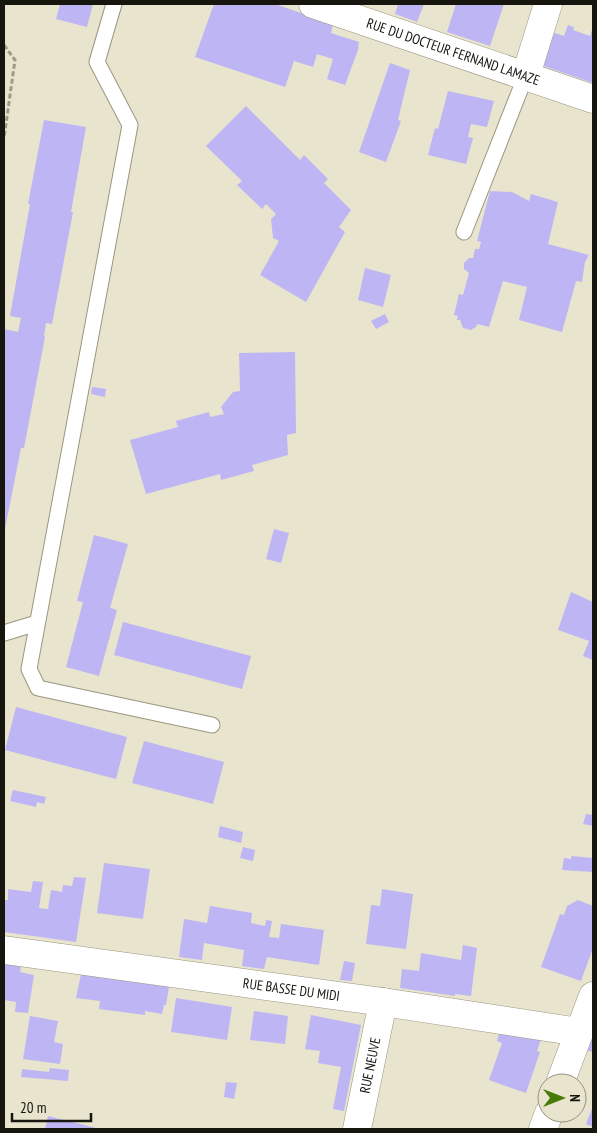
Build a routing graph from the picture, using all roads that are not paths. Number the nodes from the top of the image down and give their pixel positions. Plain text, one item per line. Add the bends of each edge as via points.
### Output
1 (114, 4) edge
2 (313, 4) edge
3 (548, 4) edge
4 (379, 14) edge
5 (526, 75) junction
6 (593, 99) edge
7 (464, 232) dead end
8 (37, 623) junction
9 (4, 633) edge
10 (212, 725) dead end
11 (4, 950) edge
12 (593, 996) edge
13 (383, 1002) junction
14 (579, 1032) junction
15 (564, 1073) edge
16 (357, 1129) edge

1 - 8 lane via 97,62 130,125
2 - 4 street, RUE DU DOCTEUR FERNAND LAMAZE
3 - 5 street
4 - 5 street, RUE DU DOCTEUR FERNAND LAMAZE
5 - 6 street, RUE DU DOCTEUR FERNAND LAMAZE
5 - 7 lane
8 - 9 lane
8 - 10 lane via 29,669 38,688
11 - 13 street, RUE BASSE DU MIDI
12 - 14 street
13 - 14 street, RUE BASSE DU MIDI
13 - 16 street, RUE NEUVE
14 - 15 street

